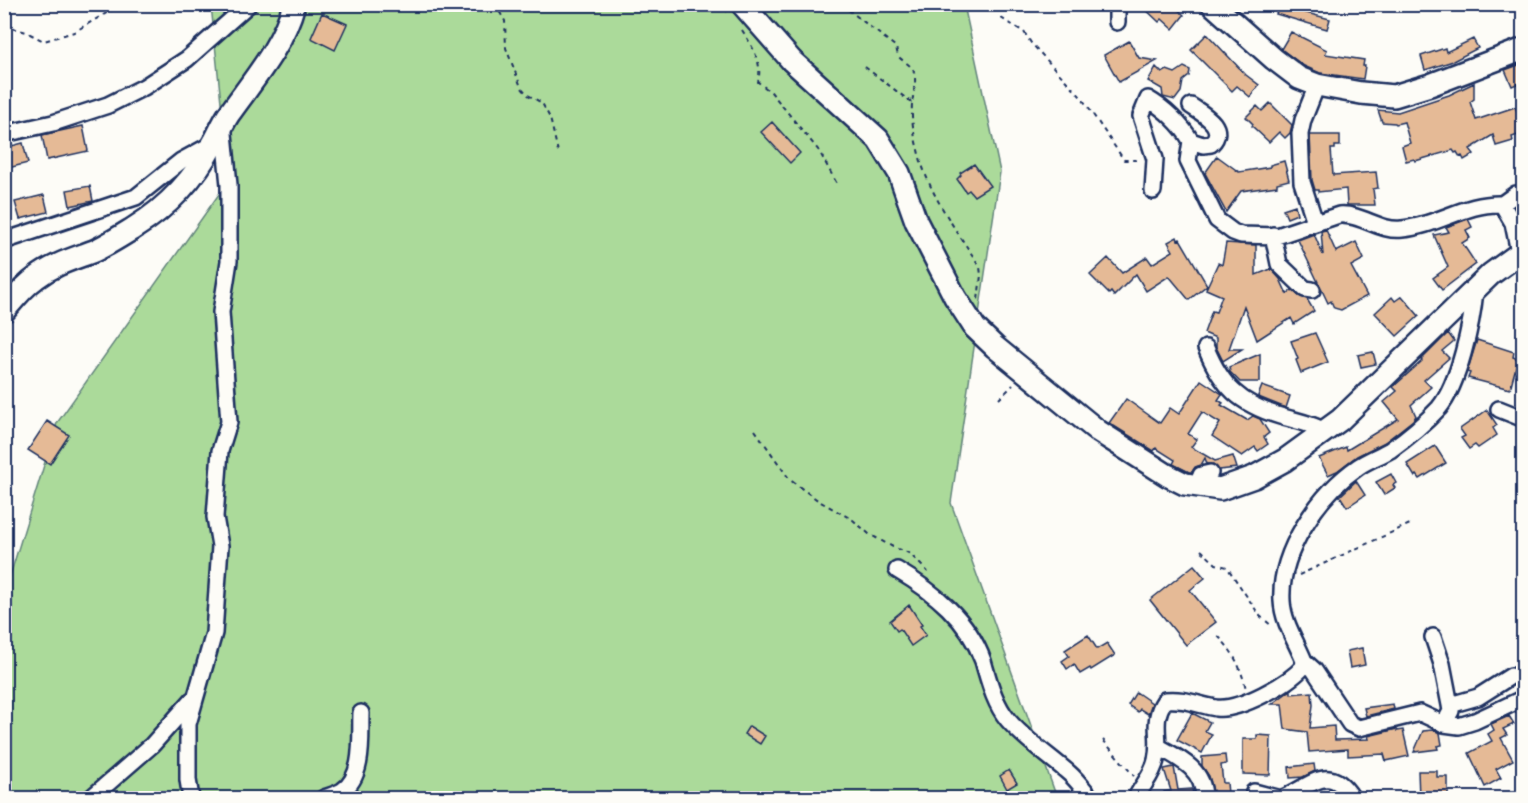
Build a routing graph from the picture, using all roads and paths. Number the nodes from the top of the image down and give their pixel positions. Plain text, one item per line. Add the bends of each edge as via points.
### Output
1 (122, 4) edge
2 (249, 4) edge
3 (294, 4) edge
4 (495, 4) edge
5 (722, 4) edge
6 (841, 4) edge
7 (1117, 4) edge
8 (1212, 4) edge
9 (734, 9) edge
10 (1001, 18) dead end
11 (1117, 22) dead end
12 (4, 24) edge
13 (740, 27) dead end
14 (1524, 49) edge
15 (865, 67) dead end
16 (1317, 85) junction
17 (912, 103) junction
18 (1191, 106) dead end
19 (219, 133) junction
20 (4, 134) edge
21 (1191, 141) junction
22 (558, 152) dead end
23 (1155, 159) junction
24 (837, 184) dead end
25 (1153, 190) dead end
26 (1515, 194) dead end
27 (1502, 204) junction
28 (1315, 222) junction
29 (1273, 236) junction
30 (4, 241) edge
31 (1521, 251) edge
32 (1312, 290) dead end
33 (1474, 291) junction
34 (982, 307) dead end
35 (4, 311) edge
36 (1206, 348) dead end
37 (1028, 374) junction
38 (999, 399) dead end
39 (1499, 410) dead end
40 (1524, 419) edge
41 (755, 430) dead end
42 (1325, 431) junction
43 (1410, 524) dead end
44 (1201, 550) dead end
45 (897, 570) dead end
46 (931, 577) dead end
47 (1282, 580) junction
48 (1273, 626) dead end
49 (1218, 636) dead end
50 (1433, 637) dead end
51 (1304, 661) junction
52 (1511, 676) dead end
53 (195, 697) junction
54 (1524, 698) edge
55 (1450, 705) junction
56 (1239, 706) junction
57 (361, 713) dead end
58 (1444, 724) junction
59 (1103, 740) dead end
60 (1159, 747) junction
61 (1254, 792) dead end
62 (1137, 796) edge
63 (91, 798) edge
64 (191, 798) edge
65 (324, 798) edge
66 (1091, 798) edge
67 (1204, 798) edge
68 (1277, 798) edge
69 (1283, 798) edge
70 (1352, 798) edge

1 - 12 path via 74,32 44,41
2 - 20 street via 187,59 144,87 108,105
3 - 19 street via 278,44
4 - 22 path via 505,21 506,48 521,87 542,103
5 - 9 path
6 - 17 path via 896,47 898,56 910,64 915,80
7 - 11 street
8 - 16 street via 1274,60
9 - 37 street via 878,139 899,173 916,220 966,314 975,328
10 - 23 path via 1024,32 1081,98 1124,160
13 - 24 path via 761,70 758,82 771,92 819,151
14 - 16 street via 1394,96
15 - 17 path
16 - 28 street via 1300,134 1302,182
17 - 34 path via 924,174 980,267 978,300
18 - 21 street via 1210,119 1218,131 1211,144 1203,146
19 - 30 street via 136,197
19 - 35 street via 185,185 159,210 96,250 58,264 36,278
19 - 53 street via 229,185 229,261 221,312 229,422 220,451 216,498 220,546 214,633
21 - 23 street via 1185,130 1147,94 1141,116
21 - 29 street via 1188,161 1217,220 1241,234
23 - 25 street
26 - 27 street
27 - 28 street via 1460,211 1400,230 1348,214
27 - 31 street via 1513,223
28 - 29 street
29 - 32 street via 1279,264 1305,290
31 - 33 street
33 - 42 street via 1370,393
33 - 47 street via 1473,313 1454,378 1440,407 1389,450 1343,478 1311,514
36 - 42 street via 1224,381 1242,400
37 - 38 path
37 - 42 street via 1107,436 1185,484 1203,480 1220,489 1254,477
39 - 40 street
41 - 46 path via 790,480 869,534 909,554
43 - 47 path
44 - 48 path via 1216,564 1227,567 1260,616
45 - 66 street via 925,586 951,609 973,641 1007,719 1072,776
47 - 51 street via 1285,618
49 - 56 path via 1237,660 1246,690
50 - 55 street
51 - 56 street via 1299,671
51 - 58 street via 1352,726 1359,728 1420,713
52 - 55 street via 1478,697
53 - 63 street via 152,746
53 - 64 street via 188,724
54 - 58 street via 1475,721 1459,726
55 - 58 street
56 - 60 street via 1226,709 1179,699 1165,700 1156,716
57 - 65 street via 356,772 344,790
59 - 62 path via 1133,774
60 - 62 street via 1154,769
60 - 67 street via 1191,766 1203,785
61 - 68 street
69 - 70 street via 1319,779 1331,778

